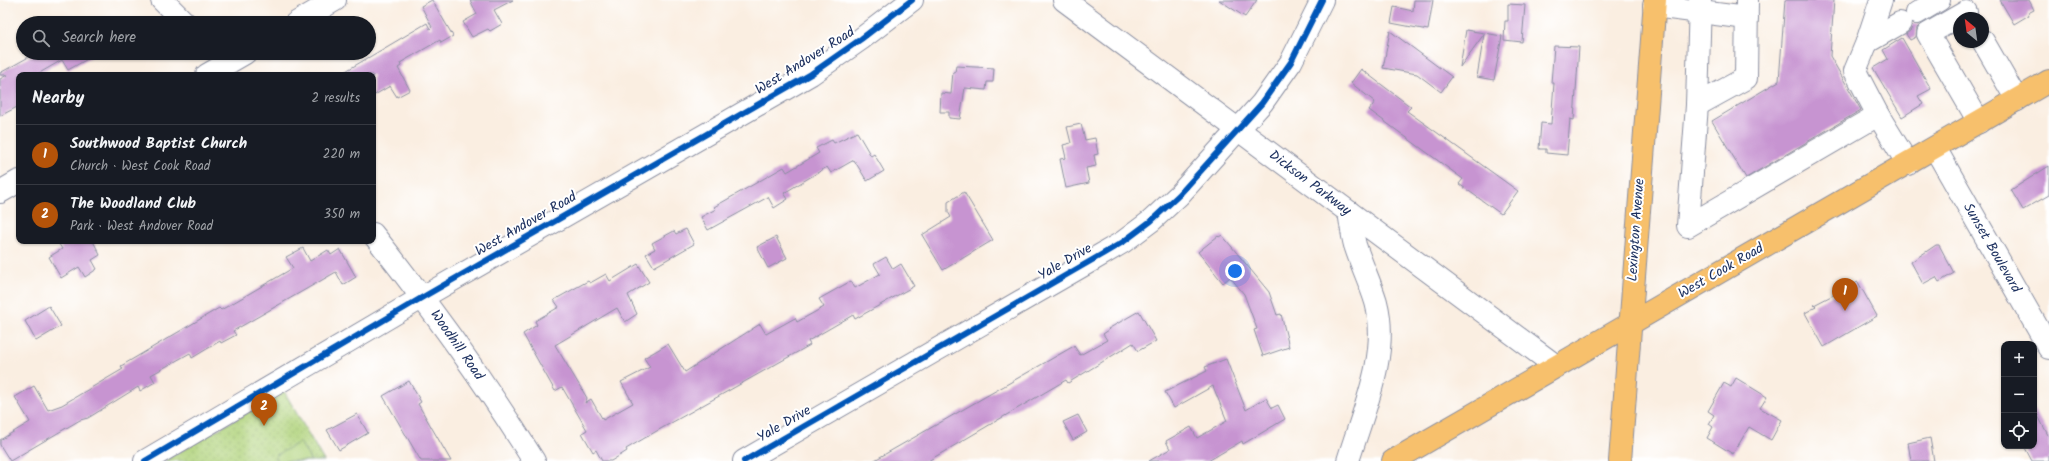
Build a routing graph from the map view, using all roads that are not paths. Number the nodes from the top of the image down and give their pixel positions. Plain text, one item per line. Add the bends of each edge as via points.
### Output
1 (162, 0) edge
2 (334, 0) edge
3 (912, 0) edge
4 (1064, 0) edge
5 (1322, 0) edge
6 (1881, 0) edge
7 (1939, 0) edge
8 (1654, 3) edge
9 (1699, 6) edge
10 (1747, 9) edge
11 (1965, 10) edge
12 (178, 16) edge
13 (308, 16) edge
14 (1867, 42) junction
15 (1987, 48) edge
16 (226, 64) edge
17 (212, 72) edge
18 (2049, 81) edge
19 (2017, 100) junction
20 (1697, 105) junction
21 (1878, 115) junction
22 (1979, 122) junction
23 (1238, 128) junction
24 (1935, 148) junction
25 (1908, 164) junction
26 (16, 183) edge
27 (0, 192) edge
28 (1349, 212) junction
29 (376, 238) edge
30 (424, 297) junction
31 (1630, 323) junction
32 (2049, 348) edge
33 (1556, 366) junction
34 (145, 461) edge
35 (534, 461) edge
36 (744, 461) edge
37 (1348, 461) edge
38 (1393, 461) edge
39 (1620, 461) edge

1 - 12 street
2 - 13 street
3 - 30 street, West Andover Road via 861,40 811,74
4 - 23 street, Dickson Parkway
5 - 23 street, Yale Drive via 1291,62 1262,103
6 - 14 street
7 - 14 street
8 - 9 street
8 - 31 main road, Lexington Avenue
9 - 10 street
9 - 20 street
10 - 20 street via 1746,78
11 - 22 street via 1928,34
14 - 21 street via 1855,71
15 - 19 street
16 - 17 street
18 - 19 main road, West Cook Road
19 - 22 main road, West Cook Road
20 - 21 street via 1688,226
21 - 25 street
22 - 24 main road, West Cook Road
23 - 28 street, Dickson Parkway
23 - 36 street, Yale Drive via 1179,195 1152,221 1123,242
24 - 25 main road, West Cook Road
24 - 32 street, Sunset Boulevard
25 - 31 main road, West Cook Road
26 - 27 street
28 - 33 street, Dickson Parkway
28 - 37 street via 1355,244 1376,303 1380,330 1371,387
29 - 30 street, Woodhill Road
30 - 34 street, West Andover Road
30 - 35 street, Woodhill Road via 507,416
31 - 33 main road, West Cook Road
31 - 39 main road, Lexington Avenue
33 - 38 main road, West Cook Road

